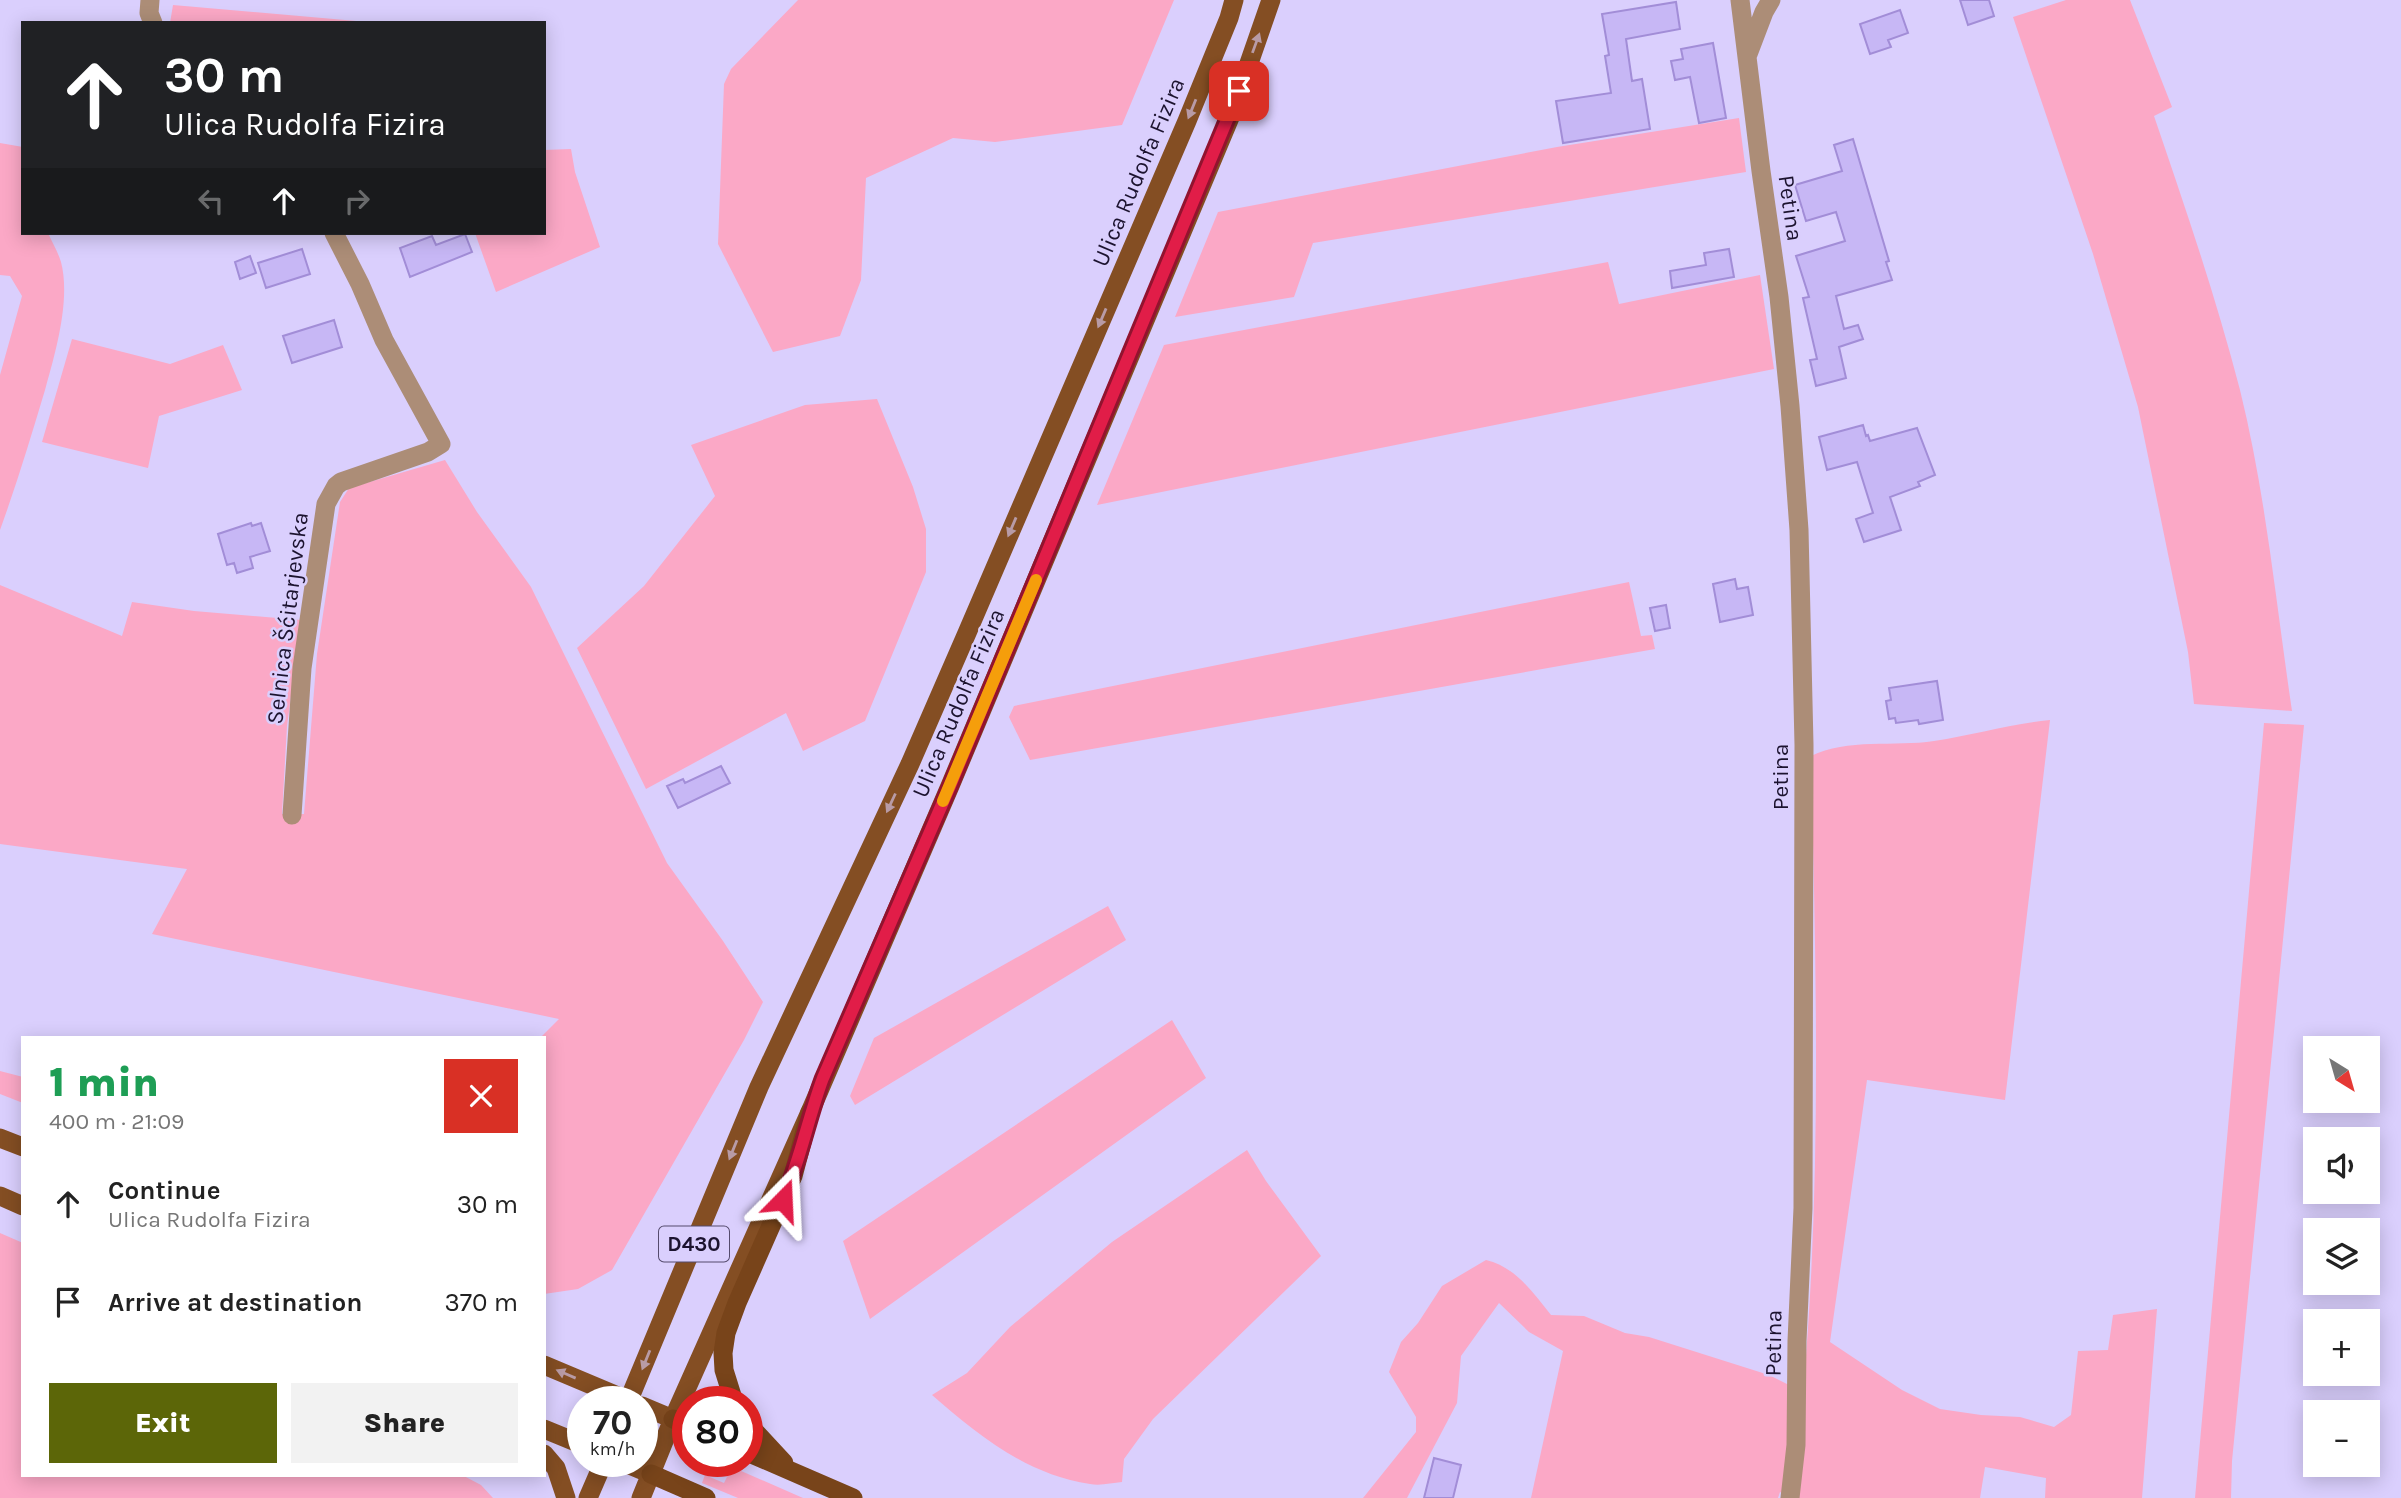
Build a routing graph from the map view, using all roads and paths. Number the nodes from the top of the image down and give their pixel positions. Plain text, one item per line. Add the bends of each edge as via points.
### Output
1 (150, 0) edge
2 (1234, 0) edge
3 (1271, 0) edge
4 (1740, 0) edge
5 (1771, 0) edge
6 (152, 21) edge
7 (1746, 58) junction
8 (335, 235) edge
9 (292, 815) dead end
10 (810, 1112) junction
11 (0, 1138) edge
12 (21, 1146) edge
13 (0, 1196) edge
14 (21, 1205) edge
15 (546, 1366) edge
16 (595, 1386) edge
17 (639, 1386) edge
18 (695, 1386) edge
19 (729, 1386) edge
20 (546, 1430) edge
21 (672, 1436) edge
22 (567, 1438) edge
23 (763, 1440) edge
24 (546, 1456) edge
25 (763, 1459) edge
26 (658, 1461) edge
27 (795, 1473) junction
28 (597, 1477) edge
29 (650, 1477) edge
30 (658, 1477) edge
31 (566, 1498) edge
32 (588, 1498) edge
33 (641, 1498) edge
34 (706, 1498) edge
35 (853, 1498) edge
36 (1790, 1498) edge

1 - 6 street
2 -> 17 main road, Ulica Rudolfa Fizira / D430 via 1187,121 910,764 759,1087
10 -> 3 main road, Ulica Rudolfa Fizira / D430 via 1231,115
4 - 7 street, Petina
5 - 7 street, Petina
7 - 36 street, Petina via 1790,407 1803,658 1803,1208 1796,1445
8 - 9 street, Selnica Šćitarjevska via 384,340 441,444 341,482 326,504 302,668
10 - 18 main road, Ulica Rudolfa Fizira / D430
10 - 19 highway via 793,1175 726,1333 723,1353
11 - 12 main road
13 - 14 main road
16 -> 15 main road
20 - 22 main road
21 - 26 main road, Ulica Rudolfa Fizira
23 - 27 highway
24 - 31 main road via 556,1468
25 - 27 highway
27 - 35 highway
28 - 32 main road
29 - 33 main road, Ulica Rudolfa Fizira
30 - 34 highway

